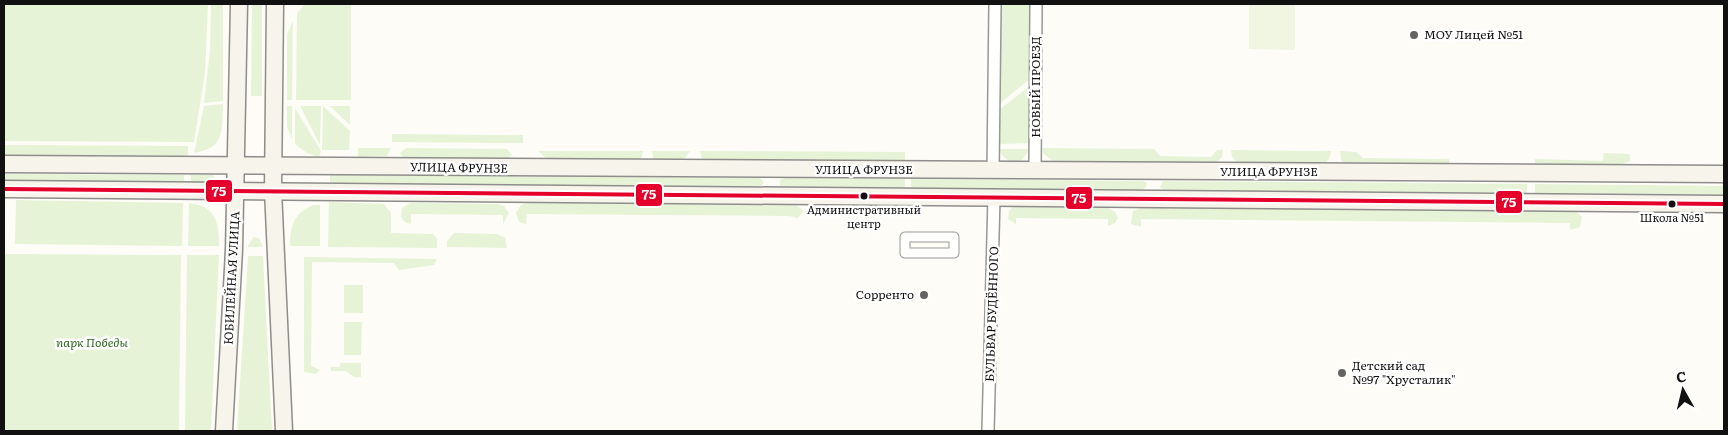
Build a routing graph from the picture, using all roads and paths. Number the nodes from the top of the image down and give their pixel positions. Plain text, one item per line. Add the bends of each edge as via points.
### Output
1 (239, 4) edge
2 (275, 4) edge
3 (995, 4) edge
4 (1036, 4) edge
5 (4, 164) edge
6 (237, 166) junction
7 (274, 166) junction
8 (773, 170) junction
9 (993, 171) junction
10 (1035, 171) junction
11 (1151, 171) junction
12 (1724, 174) edge
13 (4, 189) edge
14 (236, 190) junction
15 (273, 190) junction
16 (773, 194) junction
17 (994, 197) junction
18 (1151, 197) junction
19 (1724, 204) edge
20 (905, 237) joint
21 (224, 431) edge
22 (284, 431) edge
23 (988, 431) edge

1 - 6 main road, ЮБИЛЕЙНАЯ УЛИЦА
2 - 7 main road
3 - 9 street
4 - 10 street, НОВЫЙ ПРОЕЗД
5 - 6 main road, УЛИЦА ФРУНЗЕ
6 - 7 main road, УЛИЦА ФРУНЗЕ
6 - 14 main road, ЮБИЛЕЙНАЯ УЛИЦА
7 - 8 main road, УЛИЦА ФРУНЗЕ
7 - 15 main road
8 - 9 main road, УЛИЦА ФРУНЗЕ
8 - 16 main road
9 - 10 main road, УЛИЦА ФРУНЗЕ
10 - 11 main road, УЛИЦА ФРУНЗЕ
11 - 12 main road, УЛИЦА ФРУНЗЕ
11 - 18 main road
13 - 14 main road, УЛИЦА ФРУНЗЕ
14 - 15 main road, УЛИЦА ФРУНЗЕ
14 - 21 main road, ЮБИЛЕЙНАЯ УЛИЦА
15 - 16 main road, УЛИЦА ФРУНЗЕ
15 - 22 main road
16 - 17 main road, УЛИЦА ФРУНЗЕ
17 - 18 main road, УЛИЦА ФРУНЗЕ
17 - 23 street, БУЛЬВАР БУДЁННОГО
18 - 19 main road, УЛИЦА ФРУНЗЕ
20 - 20 street via 905,253 954,253 954,237

